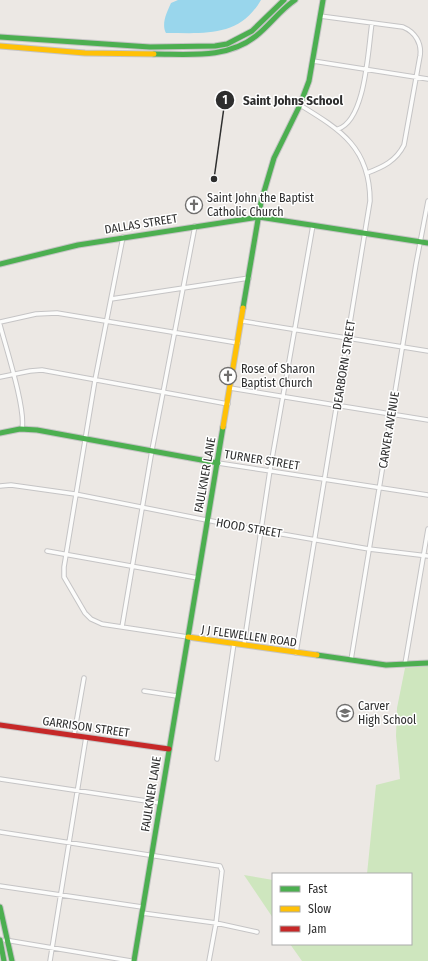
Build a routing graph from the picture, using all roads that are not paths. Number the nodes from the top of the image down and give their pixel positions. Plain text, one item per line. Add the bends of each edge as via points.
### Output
1 (284, 0) edge
2 (295, 0) edge
3 (324, 0) edge
4 (320, 16) junction
5 (372, 23) junction
6 (0, 37) edge
7 (0, 46) edge
8 (313, 60) junction
9 (365, 69) junction
10 (417, 77) junction
11 (428, 79) edge
12 (300, 105) junction
13 (338, 130) junction
14 (367, 173) junction
15 (428, 201) edge
16 (259, 217) junction
17 (313, 225) junction
18 (195, 226) junction
19 (365, 233) junction
20 (123, 237) junction
21 (420, 242) junction
22 (428, 243) edge
23 (0, 264) edge
24 (249, 278) junction
25 (183, 288) junction
26 (111, 299) junction
27 (106, 320) junction
28 (242, 321) junction
29 (0, 322) edge
30 (0, 325) edge
31 (294, 330) junction
32 (174, 333) junction
33 (348, 339) junction
34 (238, 343) junction
35 (403, 348) junction
36 (428, 351) edge
37 (13, 375) junction
38 (0, 378) edge
39 (95, 380) junction
40 (230, 388) junction
41 (163, 393) junction
42 (283, 397) junction
43 (228, 404) junction
44 (338, 406) junction
45 (392, 415) junction
46 (428, 420) edge
47 (22, 429) junction
48 (0, 433) edge
49 (85, 439) junction
50 (152, 450) junction
51 (218, 463) junction
52 (270, 470) junction
53 (324, 479) junction
54 (0, 486) edge
55 (380, 488) junction
56 (75, 494) junction
57 (428, 495) edge
58 (143, 507) junction
59 (207, 521) junction
60 (428, 529) edge
61 (261, 530) junction
62 (316, 540) junction
63 (369, 549) junction
64 (48, 551) dead end
65 (65, 555) junction
66 (426, 556) edge
67 (133, 566) junction
68 (198, 578) junction
69 (122, 627) junction
70 (188, 637) junction
71 (234, 643) junction
72 (244, 644) junction
73 (296, 653) junction
74 (351, 660) junction
75 (428, 662) edge
76 (405, 664) junction
77 (84, 678) dead end
78 (144, 691) dead end
79 (178, 696) junction
80 (0, 725) edge
81 (74, 736) junction
82 (86, 737) junction
83 (169, 750) junction
84 (217, 759) dead end
85 (0, 779) edge
86 (77, 791) junction
87 (160, 803) junction
88 (0, 832) edge
89 (69, 843) junction
90 (151, 855) junction
91 (0, 886) edge
92 (60, 896) junction
93 (0, 907) edge
94 (142, 910) junction
95 (216, 923) junction
96 (257, 932) dead end
97 (0, 939) edge
98 (9, 940) junction
99 (53, 947) junction
100 (4, 961) edge
101 (12, 961) edge
102 (50, 961) edge
103 (130, 961) edge
104 (134, 961) edge
105 (209, 961) edge

1 - 6 street via 252,31 227,44 215,46 150,47
2 - 7 street via 261,32 235,48 221,52 85,53
3 - 4 street, FAULKNER LANE
4 - 5 street
4 - 8 street, FAULKNER LANE
5 - 9 street
5 - 10 street via 403,27 417,38 420,46
8 - 9 street
8 - 12 street, FAULKNER LANE
9 - 10 street
9 - 13 street via 356,110 347,123
10 - 11 street
10 - 14 street via 408,133 402,150 387,165
12 - 13 street, DEARBORN STREET
12 - 16 street, FAULKNER LANE via 274,158 264,188
13 - 14 street, DEARBORN STREET via 356,150
14 - 19 street, DEARBORN STREET via 370,201
15 - 21 street, CARVER AVENUE
16 - 17 street, DALLAS STREET
16 - 18 street, DALLAS STREET
16 - 24 street, FAULKNER LANE
17 - 19 street, DALLAS STREET
17 - 31 street
18 - 20 street, DALLAS STREET
18 - 25 street
19 - 21 street, DALLAS STREET
19 - 33 street, DEARBORN STREET
20 - 23 street, DALLAS STREET via 62,248
20 - 26 street, J J FLEWELLEN ROAD
21 - 22 street, DALLAS STREET
21 - 35 street, CARVER AVENUE
24 - 25 street
24 - 28 street, FAULKNER LANE
25 - 26 street
25 - 32 street
26 - 27 street, J J FLEWELLEN ROAD
27 - 29 street via 57,313 36,314
27 - 32 street
27 - 39 street, J J FLEWELLEN ROAD
28 - 31 street
28 - 34 street, FAULKNER LANE
30 - 37 street
31 - 33 street
31 - 42 street
32 - 34 street
32 - 41 street
33 - 35 street
33 - 44 street, DEARBORN STREET
34 - 40 street, FAULKNER LANE
35 - 36 street
35 - 45 street, CARVER AVENUE
37 - 38 street
37 - 39 street via 42,370
37 - 47 street via 23,421
39 - 41 street
39 - 49 street, J J FLEWELLEN ROAD
40 - 42 street
40 - 43 street, FAULKNER LANE
41 - 43 street
41 - 50 street
42 - 44 street
42 - 52 street
43 - 51 street, FAULKNER LANE
44 - 45 street
44 - 53 street, DEARBORN STREET
45 - 46 street
45 - 55 street, CARVER AVENUE
47 - 48 street, TURNER STREET
47 - 49 street, TURNER STREET
49 - 50 street, TURNER STREET
49 - 56 street, J J FLEWELLEN ROAD
50 - 51 street, TURNER STREET
50 - 58 street
51 - 52 street, TURNER STREET
51 - 59 street, FAULKNER LANE
52 - 53 street, TURNER STREET
52 - 61 street
53 - 55 street, TURNER STREET
53 - 62 street, DEARBORN STREET
54 - 56 street, HOOD STREET via 11,485
55 - 57 street, TURNER STREET
55 - 63 street, CARVER AVENUE
56 - 58 street, HOOD STREET
56 - 65 street, J J FLEWELLEN ROAD
58 - 59 street, HOOD STREET
58 - 67 street
59 - 61 street, HOOD STREET
59 - 68 street, FAULKNER LANE
60 - 66 street
61 - 62 street, HOOD STREET
61 - 72 street
62 - 63 street, HOOD STREET
62 - 73 street, DEARBORN STREET
63 - 66 street, HOOD STREET
63 - 74 street, CARVER AVENUE
64 - 65 street
65 - 67 street
65 - 69 street, J J FLEWELLEN ROAD via 64,577 91,619 102,624
66 - 76 street
67 - 68 street
67 - 69 street
68 - 70 street, FAULKNER LANE
69 - 70 street, J J FLEWELLEN ROAD
70 - 71 street, J J FLEWELLEN ROAD
70 - 79 street, FAULKNER LANE
71 - 72 street, J J FLEWELLEN ROAD
71 - 84 street
72 - 73 street, J J FLEWELLEN ROAD
73 - 74 street, J J FLEWELLEN ROAD
74 - 76 street, J J FLEWELLEN ROAD via 386,665
75 - 76 street, J J FLEWELLEN ROAD
77 - 81 street
78 - 79 street
79 - 83 street, FAULKNER LANE
80 - 81 street, GARRISON STREET
81 - 82 street, GARRISON STREET
82 - 83 street, GARRISON STREET
82 - 86 street
83 - 87 street, FAULKNER LANE
85 - 86 street
86 - 87 street
86 - 89 street
87 - 90 street, FAULKNER LANE
88 - 89 street
89 - 90 street
89 - 92 street
90 - 94 street, FAULKNER LANE
90 - 95 street via 221,866
91 - 92 street
92 - 94 street
92 - 99 street
93 - 98 street
94 - 95 street
94 - 104 street, FAULKNER LANE
95 - 96 street
95 - 105 street
97 - 98 street
97 - 100 street
98 - 99 street
98 - 101 street
99 - 102 street
99 - 103 street

